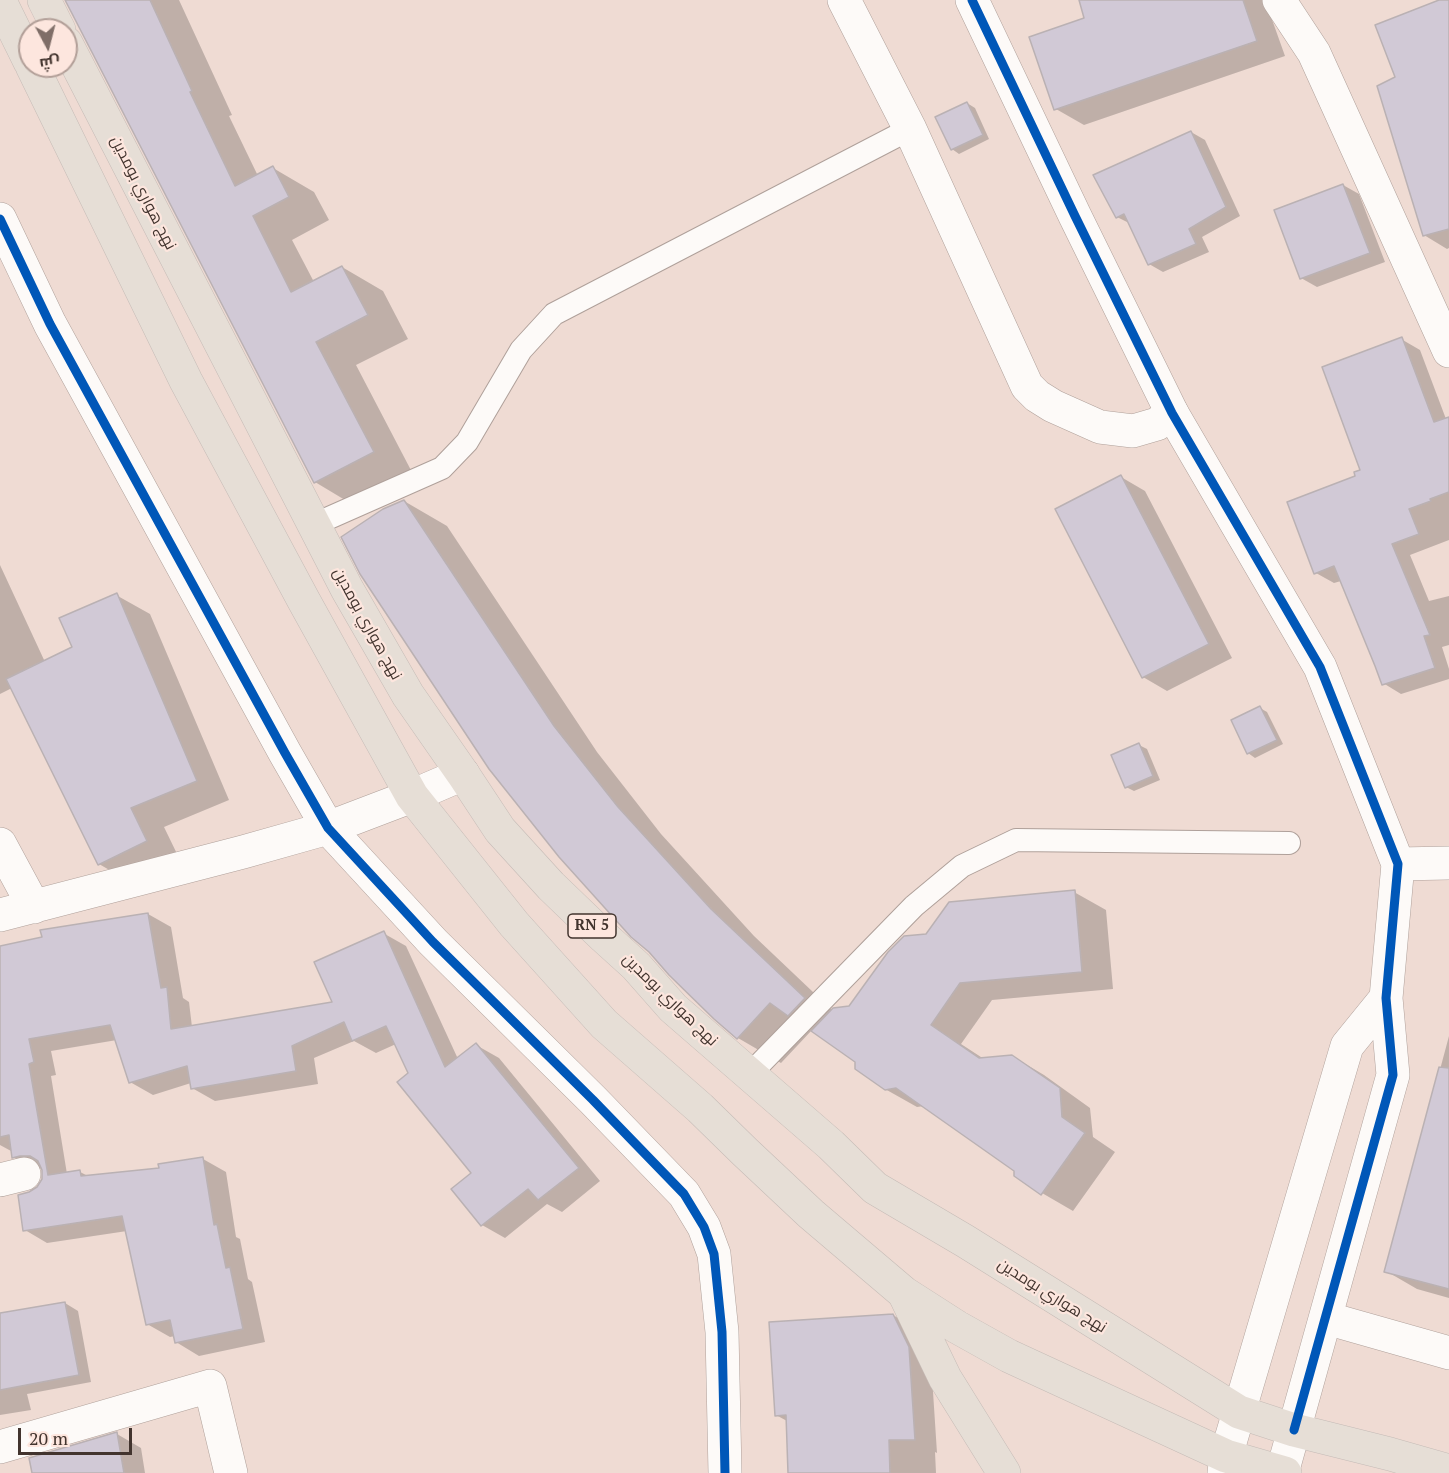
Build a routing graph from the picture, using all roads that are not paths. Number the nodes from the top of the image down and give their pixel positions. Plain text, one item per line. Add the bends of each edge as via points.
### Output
1 (44, 0) edge
2 (844, 0) edge
3 (972, 0) edge
4 (1280, 0) edge
5 (0, 1) edge
6 (53, 18) edge
7 (18, 38) edge
8 (78, 66) edge
9 (38, 78) edge
10 (909, 129) junction
11 (0, 219) edge
12 (1449, 351) edge
13 (1173, 412) junction
14 (313, 525) junction
15 (463, 774) junction
16 (412, 796) junction
17 (328, 828) junction
18 (1289, 843) dead end
19 (0, 844) edge
20 (1449, 863) edge
21 (1398, 864) junction
22 (34, 907) junction
23 (0, 915) edge
24 (1386, 998) junction
25 (750, 1074) junction
26 (904, 1293) junction
27 (1326, 1318) junction
28 (1449, 1353) edge
29 (1239, 1412) junction
30 (1294, 1430) junction
31 (0, 1447) edge
32 (0, 1454) edge
33 (1225, 1464) edge
34 (1449, 1471) edge
35 (5, 1473) edge
36 (231, 1473) edge
37 (725, 1473) edge
38 (1004, 1473) edge
39 (1283, 1473) edge

1 - 6 main road
2 - 10 street
3 - 13 street
4 - 12 street via 1314,53
5 - 7 main road
8 - 14 main road, نهج هواري بومدين / RN 5
9 - 16 main road via 186,381
10 - 13 street via 1027,386 1053,406 1100,426 1133,431 1157,424
10 - 14 lane via 554,314 521,350 467,442 442,468
11 - 17 street via 50,324
13 - 21 street via 1320,667
14 - 15 main road, نهج هواري بومدين / RN 5 via 408,695
15 - 16 street
15 - 25 main road, نهج هواري بومدين / RN 5 via 500,830 551,886 636,966 674,1008
16 - 17 street
16 - 26 main road via 513,924 604,1024 700,1108 811,1214
17 - 22 street
17 - 37 street via 433,942 684,1194 704,1227 714,1254 722,1332
18 - 25 lane via 1016,840 962,866 914,906
19 - 22 street
20 - 21 street
21 - 24 street
22 - 23 street
24 - 27 street via 1393,1075
24 - 29 street via 1347,1046
25 - 29 main road, نهج هواري بومدين / RN 5 via 875,1188
26 - 33 main road via 1009,1356
26 - 38 main road via 945,1378
27 - 28 street
27 - 30 street
29 - 30 main road, نهج هواري بومدين / RN 5
29 - 33 street
30 - 34 main road, نهج هواري بومدين / RN 5
30 - 39 street
31 - 36 street via 210,1386
32 - 35 street
33 - 39 main road

